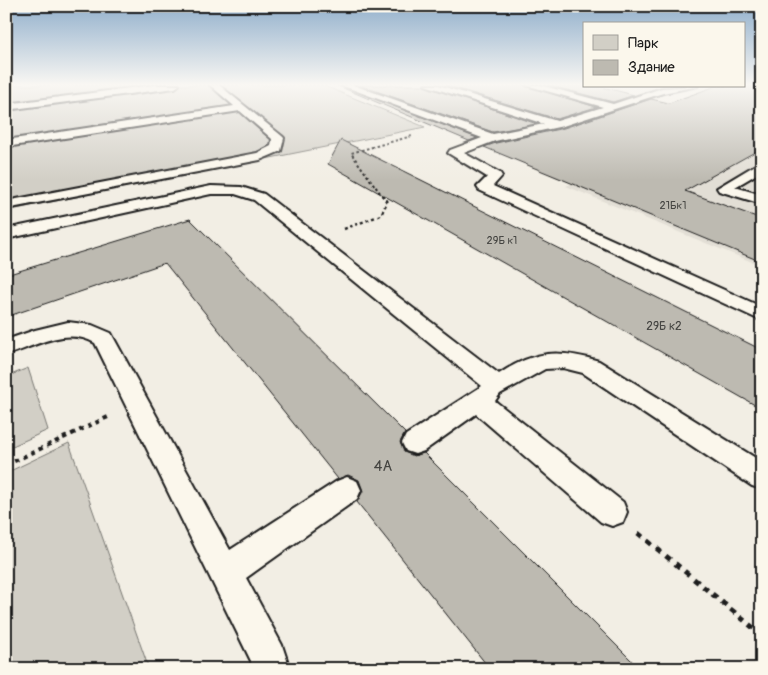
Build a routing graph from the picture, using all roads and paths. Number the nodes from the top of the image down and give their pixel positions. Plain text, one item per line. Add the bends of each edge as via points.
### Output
1 (186, 116) edge
2 (252, 116) edge
3 (432, 116) edge
4 (534, 116) edge
5 (581, 116) edge
6 (445, 121) junction
7 (559, 124) junction
8 (492, 138) junction
9 (6, 144) edge
10 (762, 165) edge
11 (762, 200) edge
12 (6, 205) edge
13 (6, 234) edge
14 (313, 240) junction
15 (762, 315) edge
16 (6, 348) edge
17 (488, 393) junction
18 (137, 404) junction
19 (414, 443) dead end
20 (6, 465) edge
21 (762, 477) edge
22 (347, 490) dead end
23 (612, 512) joint
24 (225, 573) junction
25 (762, 636) edge
26 (271, 669) edge

1 - 9 lane
2 - 12 lane via 278,138 276,148 260,156
3 - 6 lane
4 - 7 lane
5 - 7 lane
6 - 8 lane
6 - 14 path via 434,131 351,153 387,202 381,215
7 - 8 lane
8 - 15 lane via 454,153 495,176 484,187
10 - 11 lane via 724,188
13 - 14 lane via 211,190 229,190 259,197
14 - 17 lane
16 - 18 lane via 56,331 79,329 95,332 103,338
17 - 19 lane
17 - 21 lane via 529,365 543,361 569,361 591,367
17 - 23 lane
18 - 20 path
18 - 24 lane
22 - 24 lane
23 - 25 path
24 - 26 lane via 269,658

